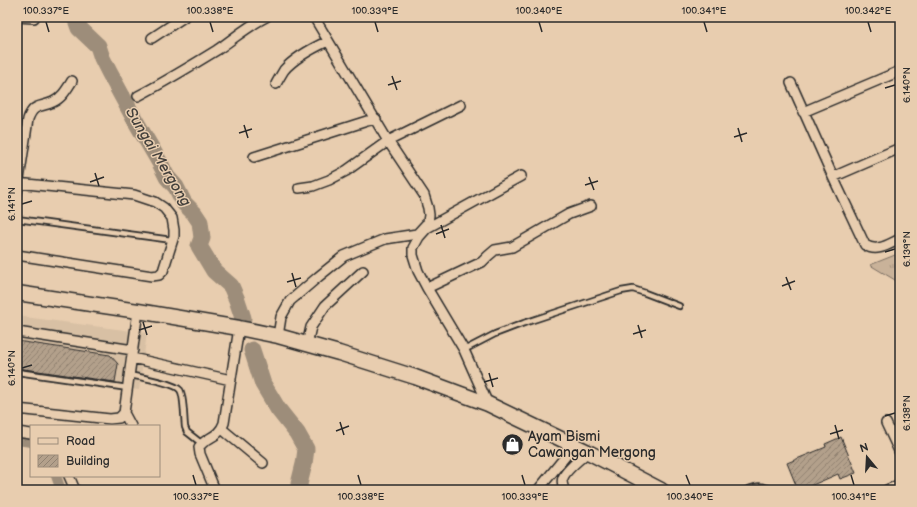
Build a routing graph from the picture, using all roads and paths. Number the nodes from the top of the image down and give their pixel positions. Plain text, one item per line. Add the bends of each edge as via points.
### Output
1 (17, 17) edge
2 (184, 17) edge
3 (266, 17) edge
4 (314, 17) edge
5 (34, 18) edge
6 (152, 38) dead end
7 (328, 41) junction
8 (900, 71) edge
9 (72, 81) dead end
10 (791, 83) dead end
11 (276, 84) dead end
12 (138, 96) dead end
13 (461, 105) dead end
14 (803, 112) junction
15 (376, 119) junction
16 (388, 142) junction
17 (900, 148) edge
18 (254, 157) dead end
19 (521, 176) dead end
20 (833, 177) junction
21 (18, 183) edge
22 (299, 188) dead end
23 (17, 193) edge
24 (591, 206) dead end
25 (17, 219) edge
26 (417, 234) junction
27 (900, 239) edge
28 (172, 240) junction
29 (413, 248) junction
30 (17, 255) edge
31 (364, 271) dead end
32 (427, 288) junction
33 (17, 293) edge
34 (679, 306) dead end
35 (138, 311) junction
36 (239, 328) junction
37 (17, 332) edge
38 (278, 336) junction
39 (307, 344) junction
40 (464, 350) junction
41 (132, 354) junction
42 (17, 372) edge
43 (129, 375) junction
44 (231, 380) junction
45 (128, 388) junction
46 (488, 404) junction
47 (17, 409) edge
48 (124, 413) junction
49 (886, 423) dead end
50 (130, 425) edge
51 (222, 429) junction
52 (17, 432) edge
53 (30, 434) edge
54 (201, 443) junction
55 (574, 446) junction
56 (588, 452) junction
57 (900, 452) edge
58 (263, 463) dead end
59 (69, 477) edge
60 (900, 484) edge
61 (75, 490) edge
62 (215, 490) edge
63 (538, 490) edge
64 (564, 490) edge
65 (661, 490) edge
66 (746, 490) edge
67 (773, 490) edge
68 (887, 490) edge

1 - 5 street
2 - 6 street
3 - 12 street via 178,74
4 - 7 street
7 - 11 street via 298,58 284,70
7 - 15 street
8 - 14 street
9 - 21 street via 61,97 54,102 36,107 31,113
10 - 14 street
13 - 16 street
14 - 20 street
15 - 16 street
15 - 18 street
16 - 22 street via 329,180
16 - 26 street via 424,195 428,208 428,222
17 - 20 street
19 - 29 street via 427,228
20 - 27 street via 865,245 878,249
21 - 23 street
21 - 28 street via 134,196 155,202 172,218
24 - 32 street via 569,214 512,247 495,250 482,262
25 - 28 lane
26 - 29 street
26 - 38 street via 385,240 344,256 290,302 281,317
28 - 30 street via 163,271 152,276
29 - 32 street via 418,271
31 - 39 street via 325,306 311,327
32 - 40 street
33 - 35 main road
34 - 40 lane via 633,289 622,291 524,323
35 - 36 main road
35 - 41 street
36 - 38 main road
36 - 44 street
37 - 41 street
38 - 39 main road
39 - 46 main road via 415,377
40 - 46 street
41 - 43 street
41 - 44 street
42 - 45 lane
43 - 45 street
43 - 54 lane via 173,385 180,389 185,427 187,432
44 - 51 street
45 - 48 street
46 - 55 main road
47 - 48 street via 110,419 119,418
48 - 50 street
49 - 57 street
51 - 54 street
51 - 58 street
52 - 53 street
54 - 62 street via 200,454
55 - 56 main road
55 - 63 street
56 - 64 street via 564,474
56 - 65 main road
59 - 61 street
60 - 68 street
66 - 67 lane via 763,486

